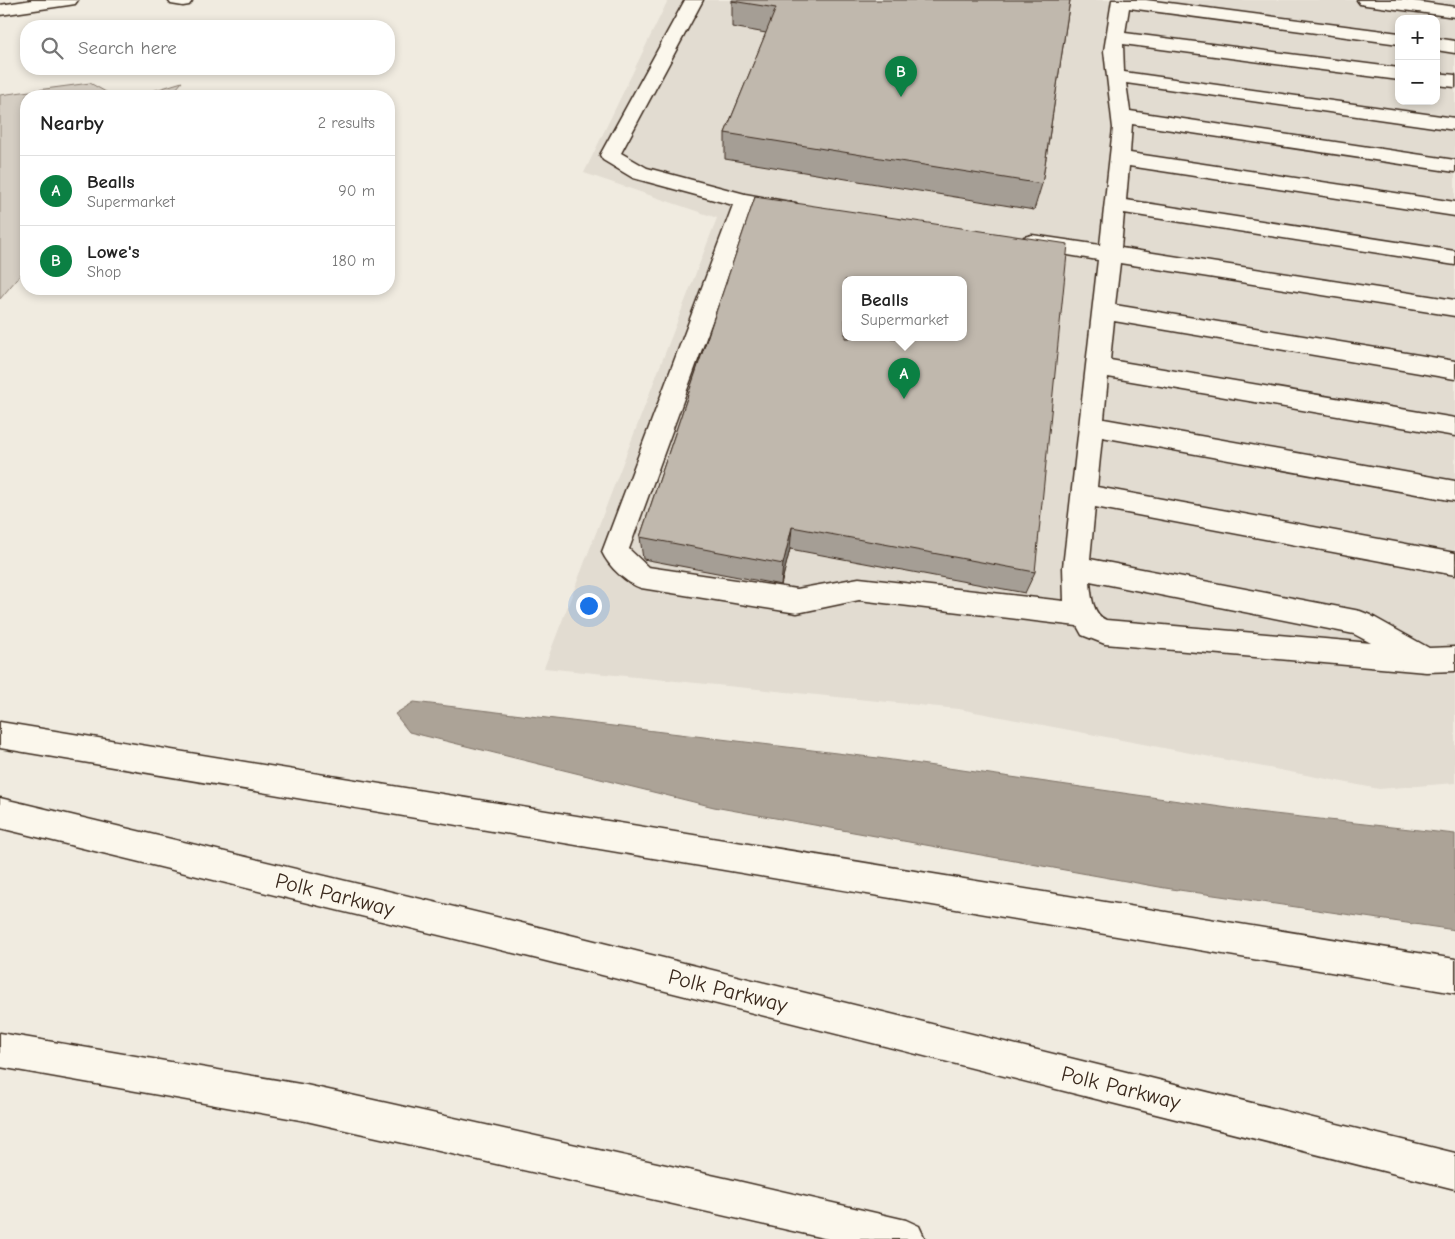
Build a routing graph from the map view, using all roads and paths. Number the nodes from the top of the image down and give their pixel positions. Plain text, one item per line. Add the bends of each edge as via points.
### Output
1 (69, 0) edge
2 (694, 0) edge
3 (1366, 0) edge
4 (1121, 1) edge
5 (0, 10) edge
6 (1455, 12) edge
7 (1115, 37) junction
8 (1395, 38) edge
9 (1440, 45) edge
10 (1455, 47) edge
11 (1395, 73) edge
12 (1116, 76) junction
13 (1440, 80) edge
14 (1455, 82) edge
15 (1121, 116) junction
16 (1455, 124) edge
17 (1120, 158) junction
18 (1455, 166) edge
19 (745, 201) junction
20 (1116, 204) junction
21 (1455, 210) edge
22 (814, 211) edge
23 (1011, 239) edge
24 (1109, 253) junction
25 (1455, 258) edge
26 (1455, 308) edge
27 (1103, 311) junction
28 (1097, 366) junction
29 (1455, 370) edge
30 (1091, 426) junction
31 (1455, 427) edge
32 (1455, 491) edge
33 (1084, 495) junction
34 (1455, 564) edge
35 (1076, 567) junction
36 (1085, 615) junction
37 (1455, 659) edge
38 (1426, 660) junction
39 (0, 735) edge
40 (0, 814) edge
41 (1455, 976) edge
42 (0, 1050) edge
43 (1455, 1171) edge
44 (906, 1239) edge

1 - 5 main road
2 - 19 main road via 610,155 640,173
3 - 6 main road
4 - 7 main road
4 - 8 main road
7 - 11 main road
7 - 12 main road
9 - 10 main road
12 - 15 main road
12 - 16 main road
13 - 14 main road
15 - 17 main road
15 - 18 main road
17 - 20 main road
17 - 21 main road
19 - 22 main road
19 - 36 main road via 615,552 641,577 798,601 859,589
20 - 24 main road
20 - 25 main road
23 - 24 main road
24 - 26 main road
24 - 27 main road
27 - 28 main road
27 - 29 main road
28 - 30 main road
28 - 31 main road
30 - 32 main road
30 - 33 main road
33 - 34 main road
33 - 35 main road
35 - 36 main road via 1078,603
35 - 38 main road via 1360,623
36 - 38 main road via 1092,627 1105,632
37 - 38 main road
39 - 41 main road
40 - 43 main road, Polk Parkway via 538,943
42 - 44 main road via 306,1103

